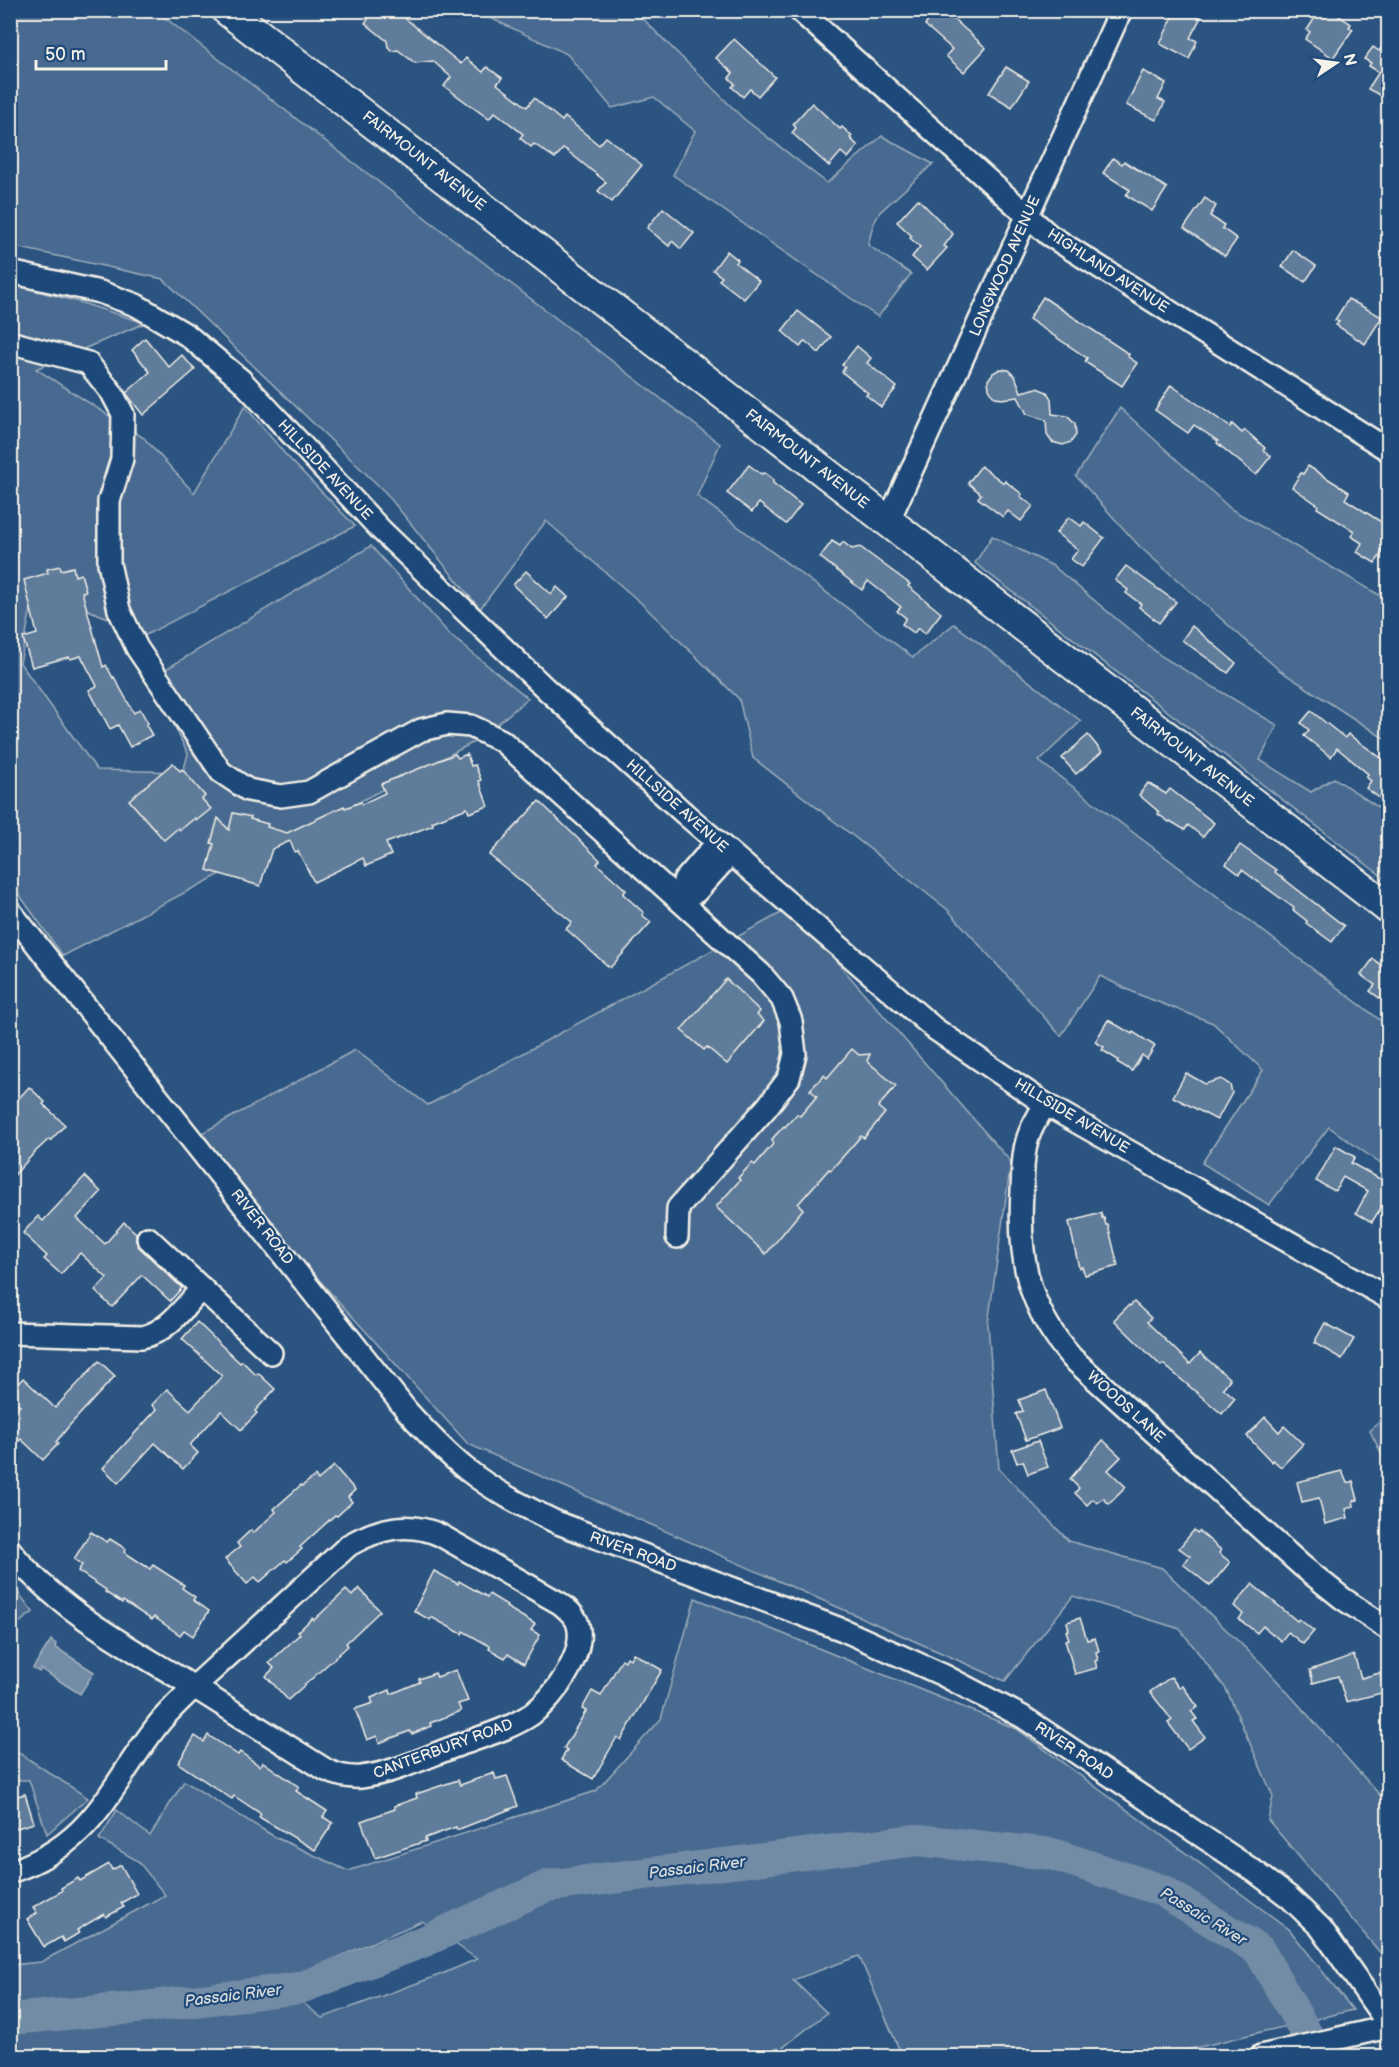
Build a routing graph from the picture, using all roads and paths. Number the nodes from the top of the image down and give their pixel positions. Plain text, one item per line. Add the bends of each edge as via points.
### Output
1 (227, 10) edge
2 (799, 10) edge
3 (1121, 10) edge
4 (1028, 216) junction
5 (10, 272) edge
6 (10, 345) edge
7 (1389, 450) edge
8 (888, 522) junction
9 (722, 851) junction
10 (682, 897) junction
11 (1389, 908) edge
12 (10, 911) edge
13 (1045, 1104) junction
14 (676, 1237) dead end
15 (148, 1238) dead end
16 (202, 1288) junction
17 (1389, 1298) edge
18 (10, 1333) edge
19 (271, 1353) dead end
20 (10, 1551) edge
21 (1389, 1629) edge
22 (194, 1687) junction
23 (10, 1872) edge
24 (1389, 2026) edge
25 (1266, 2055) edge

1 - 8 main road, FAIRMOUNT AVENUE
2 - 4 street, HIGHLAND AVENUE
3 - 4 street, LONGWOOD AVENUE
4 - 7 street, HIGHLAND AVENUE via 1049,235
4 - 8 street, LONGWOOD AVENUE
5 - 9 street, HILLSIDE AVENUE via 100,292 136,305 187,335 241,380 404,553
6 - 10 street via 88,363 123,414 122,459 109,501 109,562 119,610 136,648 221,772 248,790 281,796 309,792 421,730 447,724 471,726 502,741
8 - 11 main road, FAIRMOUNT AVENUE
9 - 10 street via 709,852 684,880
9 - 13 street, HILLSIDE AVENUE via 936,1029
10 - 14 street via 782,999 791,1021 795,1054 789,1078 678,1208
12 - 24 street, RIVER ROAD via 407,1411 468,1471 558,1523 843,1630 943,1675 1023,1717 1289,1897 1321,1928
13 - 17 street, HILLSIDE AVENUE
13 - 21 street, WOODS LANE via 1027,1140 1020,1218 1025,1272 1048,1327 1072,1358 1302,1566
15 - 16 street
16 - 18 street via 164,1329 152,1335
16 - 19 street
20 - 22 street, CANTERBURY ROAD via 54,1597
22 - 22 street, CANTERBURY ROAD via 326,1770 361,1777 388,1772 495,1732 531,1714 557,1688 575,1659 580,1639 578,1624 561,1604 430,1530 402,1527 377,1531 349,1545
22 - 23 street via 158,1724 111,1794 76,1837 47,1856
24 - 25 street

